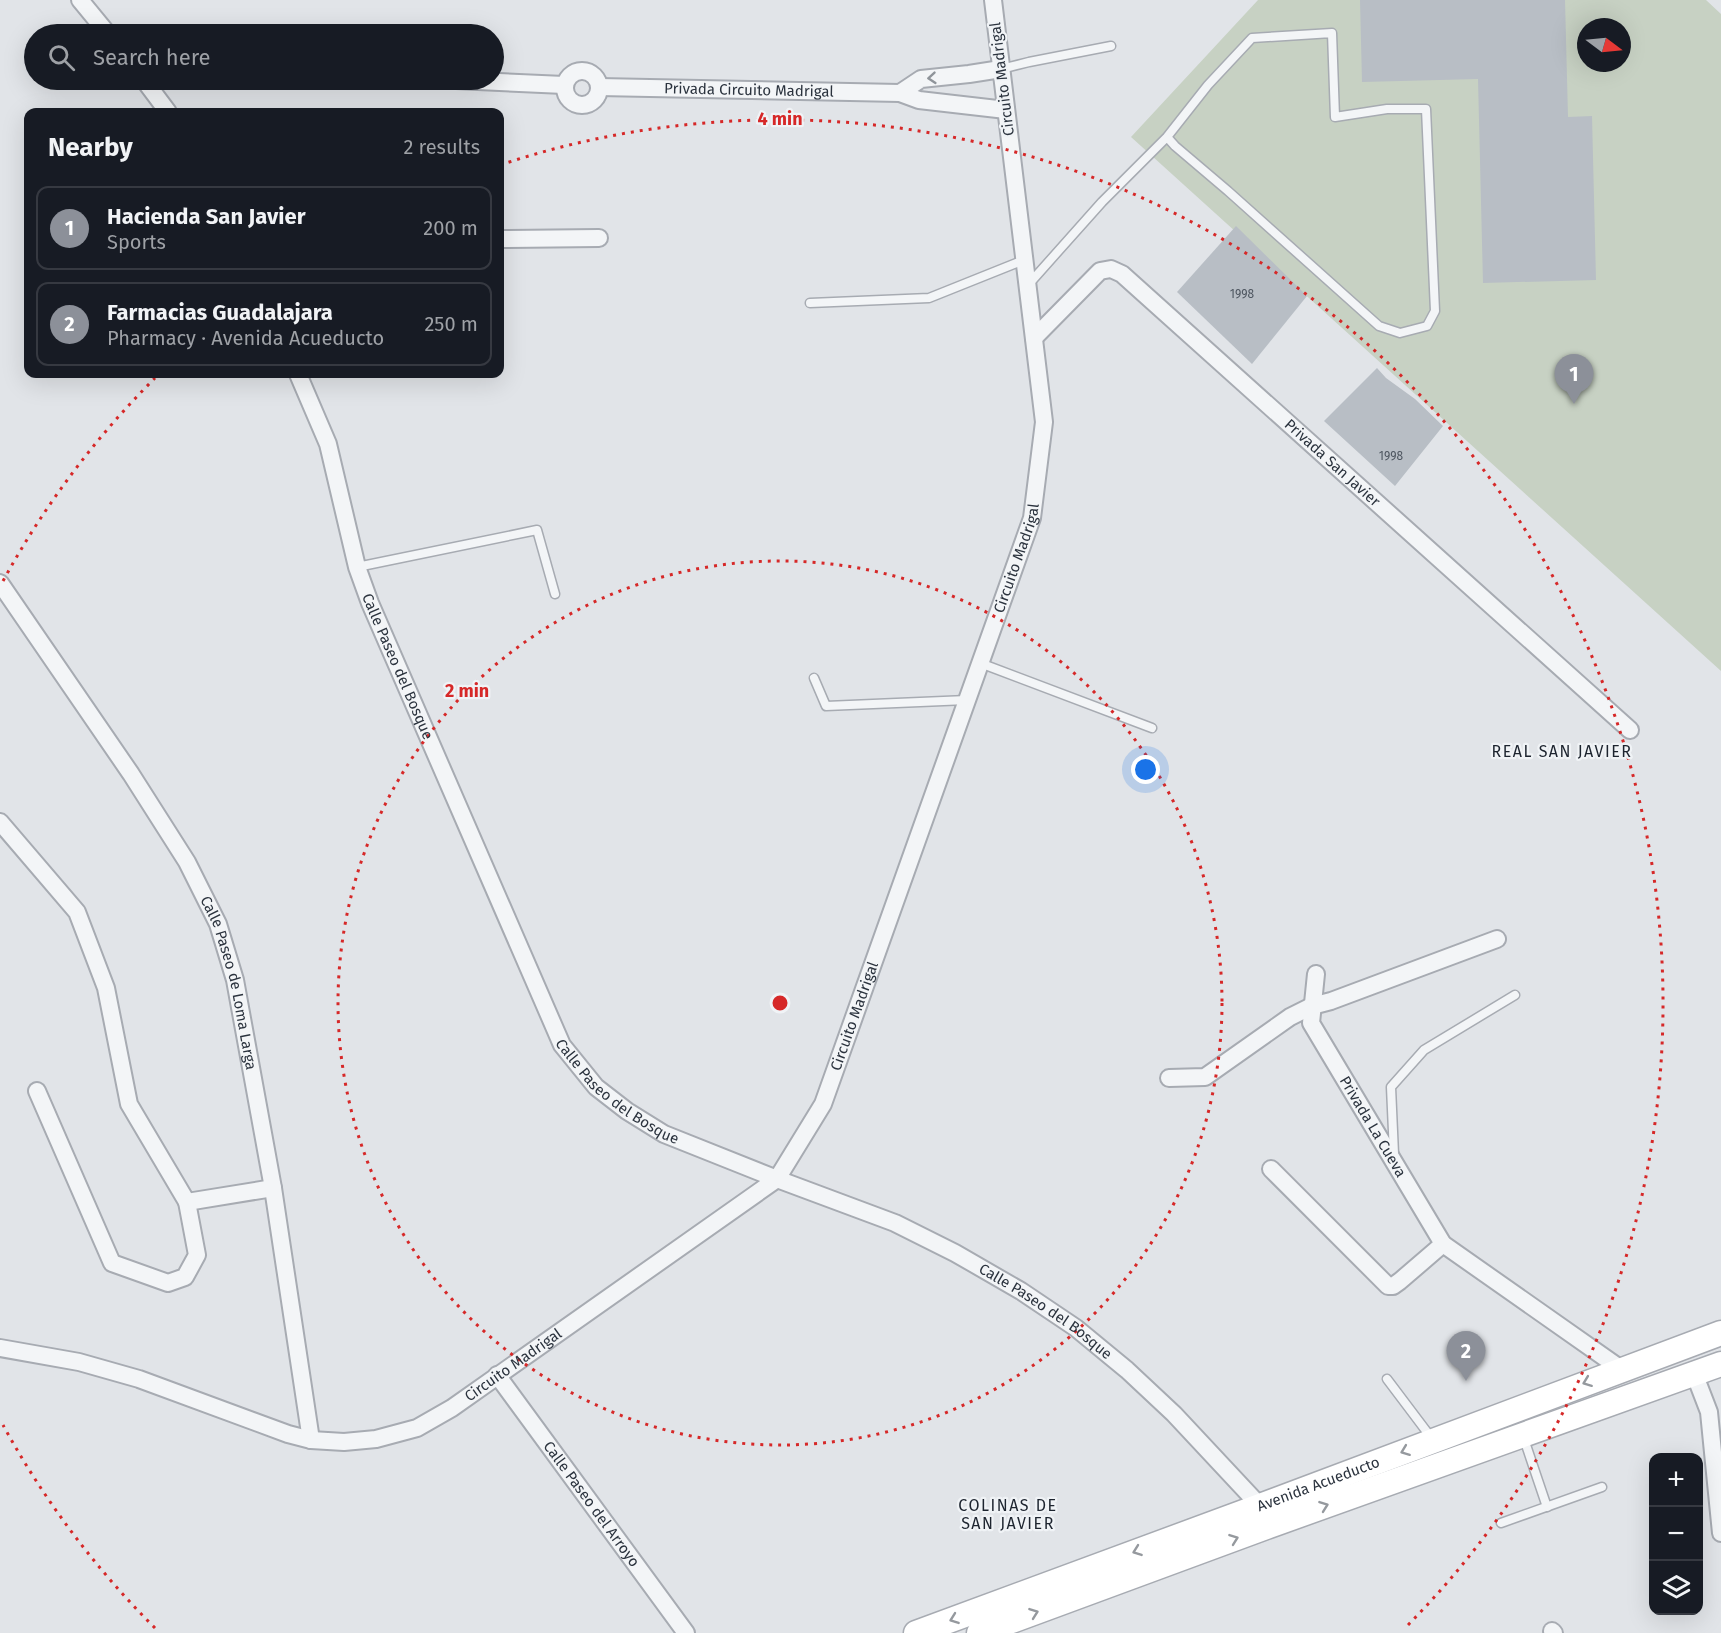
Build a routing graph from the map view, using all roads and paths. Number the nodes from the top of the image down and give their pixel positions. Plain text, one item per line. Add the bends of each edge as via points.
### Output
1 (80, 0) edge
2 (993, 0) edge
3 (100, 24) edge
4 (1111, 46) dead end
5 (1001, 69) junction
6 (504, 82) edge
7 (564, 85) junction
8 (599, 87) junction
9 (152, 90) edge
10 (900, 93) junction
11 (165, 108) edge
12 (1006, 110) junction
13 (1167, 137) junction
14 (599, 238) dead end
15 (504, 239) edge
16 (1024, 260) junction
17 (1027, 285) junction
18 (810, 303) dead end
19 (1034, 338) junction
20 (300, 378) edge
21 (357, 567) junction
22 (0, 583) edge
23 (555, 594) dead end
24 (980, 663) junction
25 (814, 678) dead end
26 (967, 700) junction
27 (1152, 728) dead end
28 (1630, 730) dead end
29 (0, 822) edge
30 (1497, 939) dead end
31 (1316, 974) dead end
32 (1515, 995) dead end
33 (1312, 1006) junction
34 (1169, 1078) dead end
35 (37, 1091) dead end
36 (1394, 1163) junction
37 (1271, 1169) dead end
38 (777, 1179) junction
39 (273, 1188) junction
40 (187, 1202) junction
41 (1443, 1244) junction
42 (1721, 1333) edge
43 (0, 1348) edge
44 (1652, 1358) junction
45 (1721, 1364) edge
46 (1622, 1369) junction
47 (1694, 1373) junction
48 (497, 1375) junction
49 (1388, 1379) dead end
50 (1660, 1386) junction
51 (1522, 1436) junction
52 (311, 1440) junction
53 (1433, 1440) junction
54 (1602, 1487) dead end
55 (1547, 1507) junction
56 (1264, 1516) junction
57 (1501, 1523) dead end
58 (1721, 1533) edge
59 (686, 1633) edge
60 (916, 1633) edge
61 (979, 1633) edge

1 - 3 street
2 - 5 street, Circuito Madrigal
4 - 5 lane
5 -> 10 street via 921,79
5 - 12 street, Circuito Madrigal
6 - 7 street
7 - 8 street via 571,75 583,71 594,75
7 - 8 street via 568,99 581,106 595,100
8 - 10 street, Privada Circuito Madrigal
9 - 11 street
10 - 12 street, Privada Circuito Madrigal via 919,100
12 - 16 street, Circuito Madrigal
13 - 13 lane via 1379,326 1400,333 1427,326 1435,310 1426,109 1335,117 1332,33 1252,38
13 - 17 lane
14 - 15 street
16 - 17 street, Circuito Madrigal
16 - 18 lane via 928,298
17 - 19 street, Circuito Madrigal
19 - 24 street, Circuito Madrigal via 1044,422 1032,518
19 - 28 street, Privada San Javier via 1100,271 1112,269 1122,274
20 - 21 street, Calle Paseo del Bosque via 328,444
21 - 23 lane via 537,530
21 - 38 street, Calle Paseo del Bosque via 562,1045 596,1087 646,1123 664,1134
22 - 39 street, Calle Paseo de Loma Larga via 188,862 218,924 235,981
24 - 26 street, Circuito Madrigal
24 - 27 lane
25 - 26 lane via 826,706
26 - 38 street, Circuito Madrigal via 823,1104
29 - 40 street via 77,912 106,988 129,1104
30 - 33 street
31 - 33 street, Privada La Cueva
32 - 36 lane via 1424,1050 1391,1087
33 - 34 street via 1205,1077
33 - 36 street, Privada La Cueva via 1311,1023
35 - 40 street via 112,1263 168,1283 185,1277 196,1255
36 - 41 street, Privada La Cueva
37 - 41 street via 1388,1286 1400,1281
38 - 48 street, Circuito Madrigal
38 - 56 street, Calle Paseo del Bosque via 895,1223 1021,1291 1076,1328 1174,1414
39 - 40 street
39 - 52 street, Calle Paseo de Loma Larga
41 - 46 street, Privada La Cueva
42 - 44 main road, Avenida Acueducto
43 - 52 street, Circuito Madrigal via 79,1362 139,1379
44 - 46 main road, Avenida Acueducto
44 - 50 main road
45 - 47 main road, Avenida Acueducto
46 -> 53 main road, Avenida Acueducto
47 - 50 main road, Avenida Acueducto
47 - 58 street via 1709,1412
48 - 52 street, Circuito Madrigal via 417,1428 376,1439
48 - 59 street, Calle Paseo del Arroyo
49 - 53 lane
50 - 51 main road, Avenida Acueducto
51 - 55 lane
56 -> 51 main road, Avenida Acueducto
53 -> 56 main road, Avenida Acueducto
54 - 55 lane
55 - 57 lane
56 -> 60 main road, Avenida Acueducto
61 -> 56 main road, Avenida Acueducto

